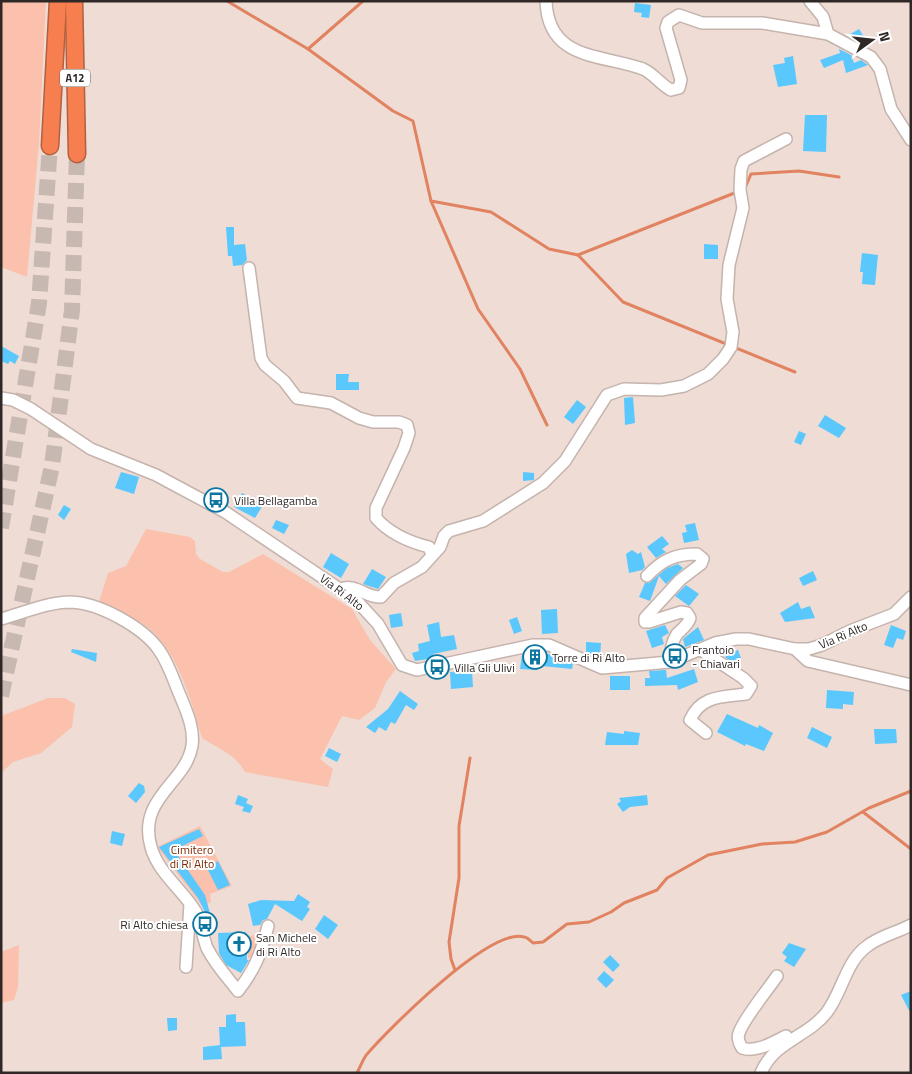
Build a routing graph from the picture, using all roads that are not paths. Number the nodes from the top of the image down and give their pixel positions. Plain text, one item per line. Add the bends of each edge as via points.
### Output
1 (58, 1) edge
2 (74, 1) edge
3 (546, 1) edge
4 (810, 1) edge
5 (828, 34) junction
6 (786, 139) dead end
7 (911, 140) edge
8 (50, 146) tunnel mouth
9 (77, 154) tunnel mouth
10 (249, 268) dead end
11 (1, 398) edge
12 (432, 555) junction
13 (647, 576) dead end
14 (341, 589) junction
15 (911, 597) edge
16 (1, 619) edge
17 (701, 650) junction
18 (795, 650) junction
19 (670, 662) junction
20 (911, 685) edge
21 (706, 733) dead end
22 (190, 904) junction
23 (911, 925) edge
24 (268, 926) dead end
25 (186, 967) dead end
26 (777, 976) dead end
27 (799, 1034) junction
28 (761, 1073) edge

1 - 8 highway, A12
2 - 9 highway, A12
3 - 5 street via 546,11 561,42 593,58 645,70 671,90 679,88 681,80 666,28 668,22 679,15 702,22 762,23
4 - 5 street via 823,17
5 - 7 street via 871,57 880,69 891,109
6 - 12 street via 744,161 741,169 743,208 729,265 727,299 733,332 731,347 723,359 708,374 684,386 661,390 624,389 608,395 565,461 543,483 483,521 449,531
10 - 12 street via 260,358 297,398 332,403 372,422 407,425 409,433 404,448 376,508 376,518 409,542 429,547
11 - 14 street, Via Ri Alto via 31,409 91,449 204,500
12 - 14 street via 422,567 394,583 381,597 373,597 353,587
13 - 19 street via 676,556 697,554 703,559 645,618 645,622 649,622 681,612 688,613 689,622 671,646
14 - 19 street, Via Ri Alto via 368,611 402,665 409,669 549,644 602,668
15 - 18 street, Via Ri Alto via 894,614 822,645
16 - 22 street via 57,604 91,605 141,632 160,651 188,715 192,736 188,759 162,791 153,810 149,828 151,847 160,866
17 - 18 street, Via Ri Alto via 715,644 749,639
17 - 19 street, Via Ri Alto
17 - 21 street via 751,686 746,694 719,696 698,706 690,720
18 - 20 street via 808,661
22 - 24 street via 198,914 207,948 238,991 261,955
22 - 25 street
23 - 27 street via 866,947 850,968 827,1012 816,1024
26 - 27 street via 743,1025 738,1034 739,1043 742,1048 751,1048 769,1044 791,1033
27 - 28 street via 771,1055

